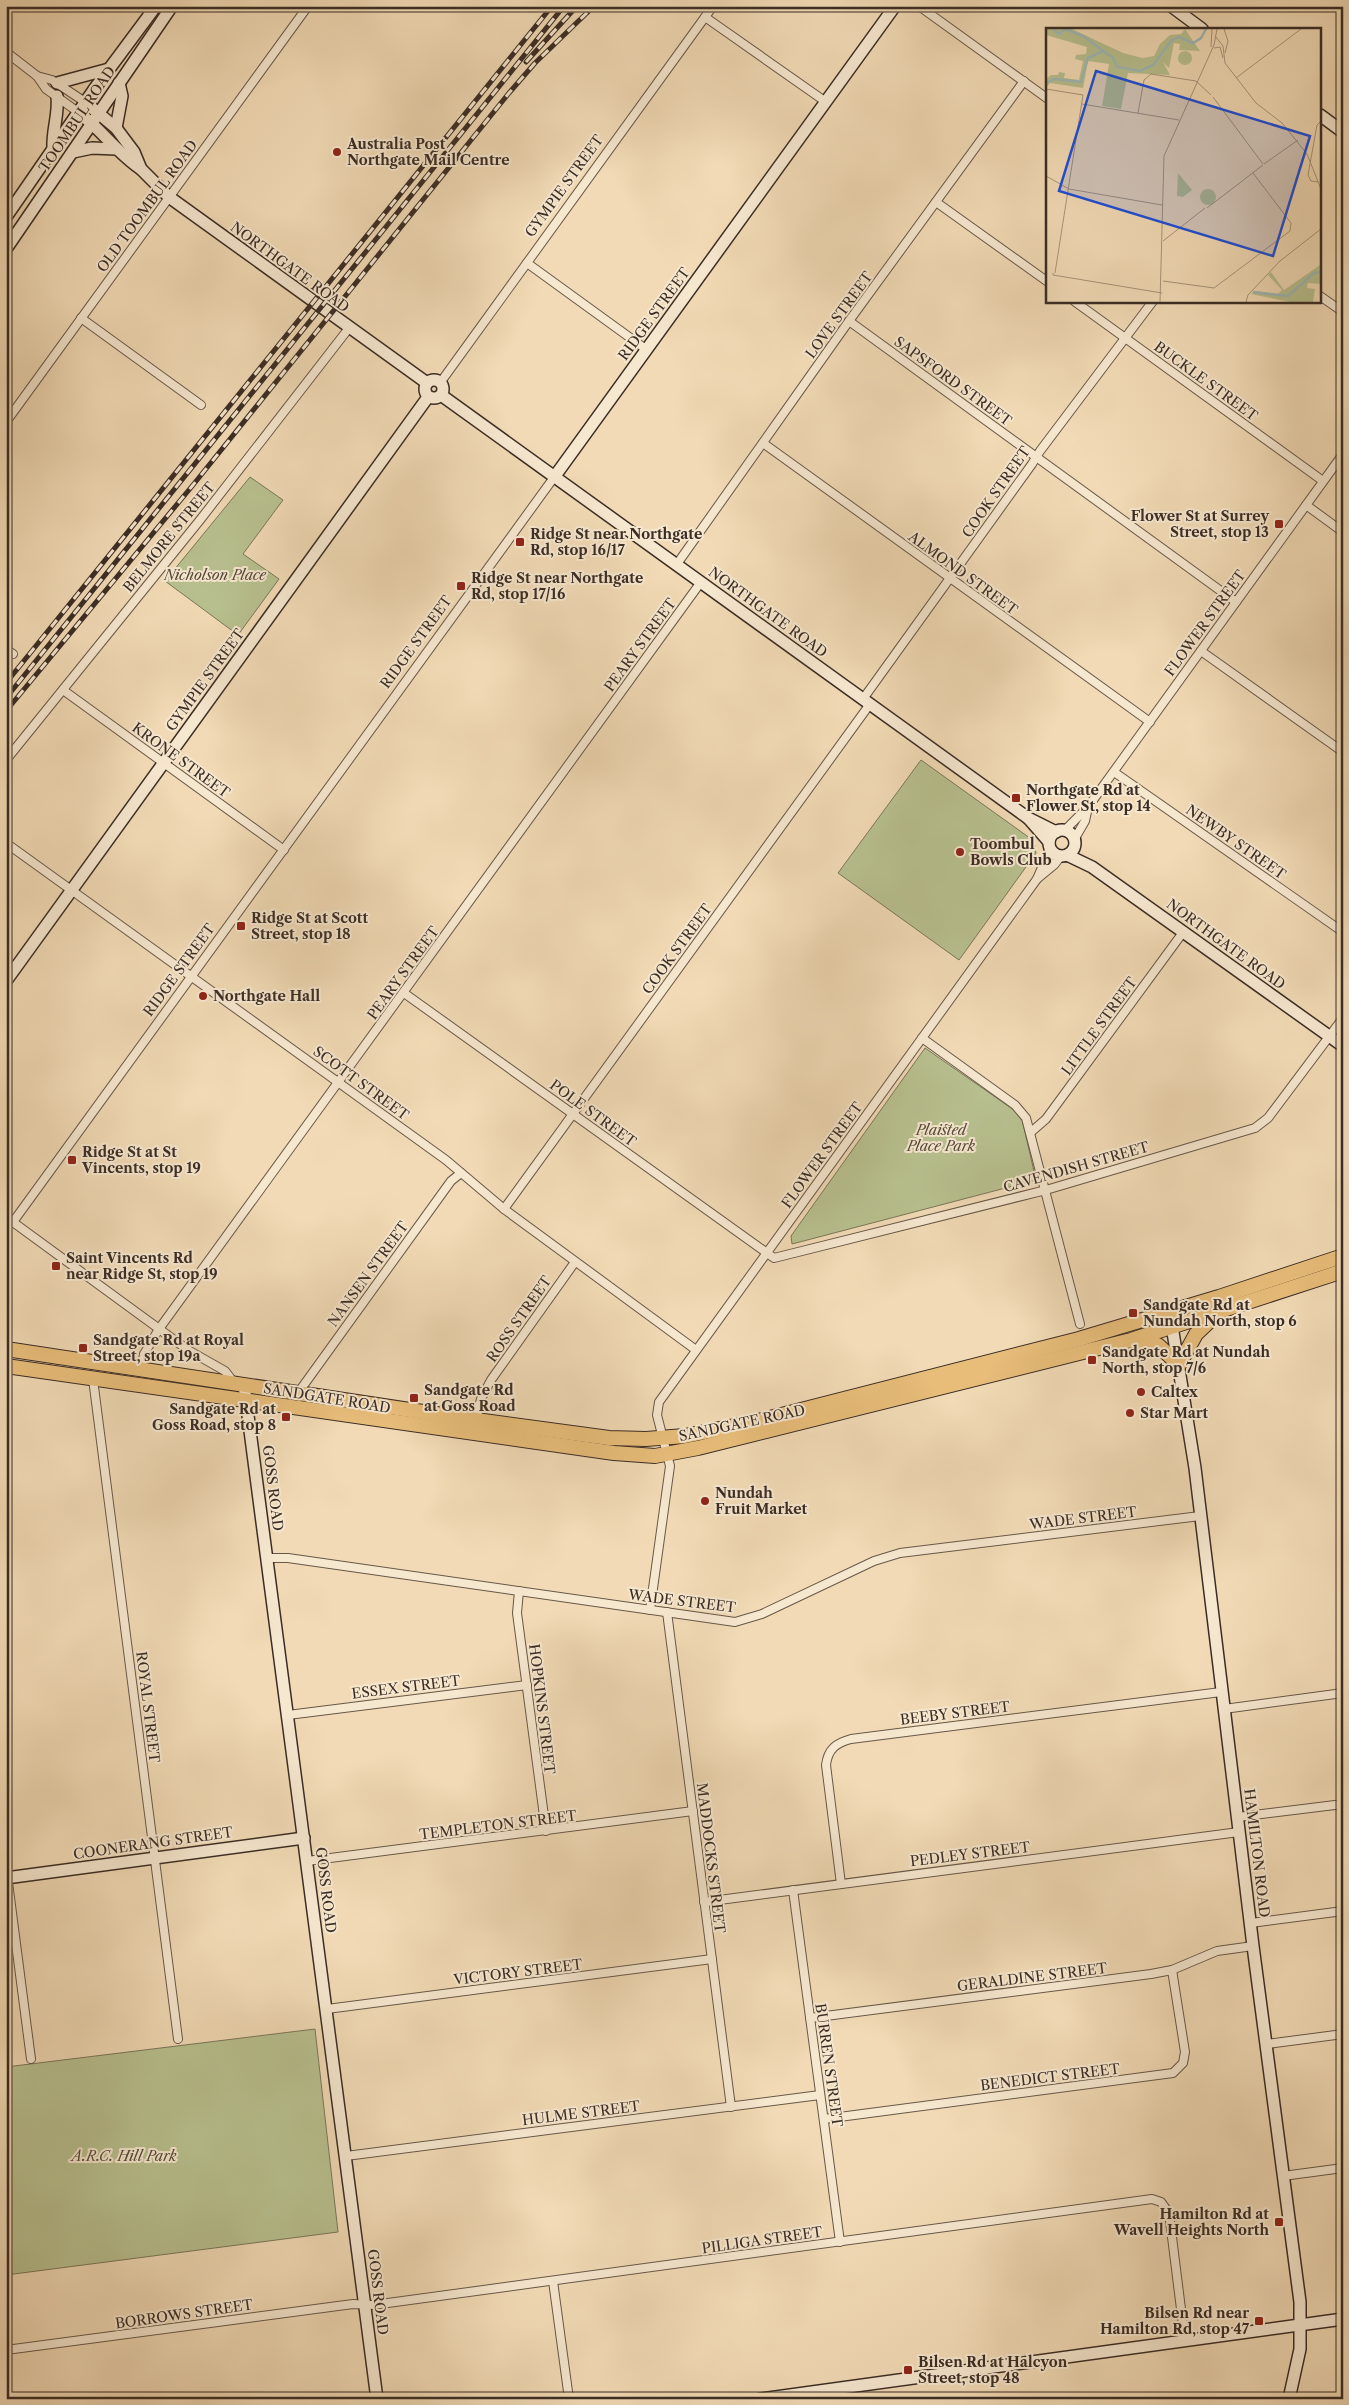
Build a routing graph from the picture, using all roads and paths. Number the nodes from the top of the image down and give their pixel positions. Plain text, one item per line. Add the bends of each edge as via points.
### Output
1 (156, 6) edge
2 (172, 6) edge
3 (308, 6) edge
4 (713, 6) edge
5 (895, 6) edge
6 (919, 6) edge
7 (1171, 6) edge
8 (705, 17) junction
9 (1201, 28) edge
10 (6, 52) edge
11 (109, 69) junction
12 (37, 76) junction
13 (1024, 81) junction
14 (57, 83) junction
15 (119, 83) junction
16 (56, 96) junction
17 (1046, 98) edge
18 (85, 102) junction
19 (826, 102) junction
20 (78, 112) junction
21 (1322, 116) edge
22 (95, 118) junction
23 (116, 128) junction
24 (1343, 132) edge
25 (53, 148) junction
26 (116, 149) junction
27 (73, 152) junction
28 (141, 169) junction
29 (169, 197) junction
30 (936, 202) junction
31 (6, 217) edge
32 (6, 249) edge
33 (527, 263) junction
34 (1046, 281) edge
35 (1322, 297) edge
36 (1075, 302) edge
37 (1151, 302) edge
38 (1343, 312) edge
39 (80, 318) junction
40 (849, 321) junction
41 (349, 328) junction
42 (1125, 338) junction
43 (647, 350) junction
44 (427, 383) junction
45 (440, 383) junction
46 (441, 395) junction
47 (428, 397) junction
48 (201, 405) dead end
49 (6, 422) edge
50 (763, 443) junction
51 (1343, 454) edge
52 (1036, 458) junction
53 (554, 476) junction
54 (1323, 481) junction
55 (1306, 505) junction
56 (1343, 532) edge
57 (677, 564) junction
58 (950, 579) junction
59 (701, 582) junction
60 (1236, 602) junction
61 (1201, 651) junction
62 (63, 690) junction
63 (866, 701) junction
64 (1150, 722) junction
65 (1343, 752) edge
66 (6, 760) edge
67 (164, 763) junction
68 (1114, 772) junction
69 (1088, 807) junction
70 (1028, 818) junction
71 (1060, 831) junction
72 (6, 843) edge
73 (1074, 843) junction
74 (1050, 846) junction
75 (284, 850) junction
76 (1064, 856) junction
77 (1092, 867) junction
78 (1037, 879) junction
79 (72, 890) junction
80 (1184, 931) junction
81 (1343, 932) edge
82 (193, 977) junction
83 (6, 981) edge
84 (404, 993) junction
85 (1343, 1018) edge
86 (1329, 1036) junction
87 (922, 1038) junction
88 (1343, 1046) edge
89 (338, 1082) junction
90 (574, 1114) junction
91 (1031, 1132) junction
92 (461, 1172) junction
93 (1046, 1190) junction
94 (504, 1209) junction
95 (10, 1220) edge
96 (767, 1253) junction
97 (1343, 1256) edge
98 (575, 1262) junction
99 (1342, 1271) edge
100 (1343, 1295) edge
101 (1221, 1310) junction
102 (1170, 1311) junction
103 (1080, 1324) dead end
104 (1172, 1327) junction
105 (160, 1329) junction
106 (1131, 1340) junction
107 (6, 1349) edge
108 (696, 1350) junction
109 (1179, 1365) junction
110 (6, 1366) edge
111 (141, 1370) junction
112 (93, 1379) junction
113 (239, 1385) junction
114 (141, 1386) junction
115 (298, 1393) junction
116 (247, 1400) junction
117 (476, 1420) junction
118 (663, 1438) junction
119 (668, 1454) junction
120 (1200, 1516) junction
121 (268, 1558) junction
122 (519, 1590) junction
123 (650, 1610) junction
124 (667, 1612) junction
125 (527, 1685) junction
126 (1221, 1692) junction
127 (1343, 1693) edge
128 (1224, 1709) junction
129 (288, 1715) junction
130 (1343, 1804) edge
131 (693, 1811) junction
132 (1238, 1817) junction
133 (546, 1831) junction
134 (1239, 1832) junction
135 (304, 1838) junction
136 (155, 1858) junction
137 (307, 1861) junction
138 (7, 1874) edge
139 (841, 1884) junction
140 (793, 1890) junction
141 (704, 1902) junction
142 (1343, 1911) edge
143 (1251, 1923) junction
144 (1253, 1946) junction
145 (712, 1959) junction
146 (1172, 1970) junction
147 (327, 2009) junction
148 (810, 2018) junction
149 (1343, 2034) edge
150 (178, 2039) dead end
151 (1267, 2044) junction
152 (31, 2059) dead end
153 (820, 2095) junction
154 (730, 2107) junction
155 (824, 2119) junction
156 (346, 2156) junction
157 (1343, 2168) edge
158 (1283, 2176) junction
159 (840, 2242) junction
160 (553, 2281) junction
161 (365, 2305) junction
162 (1343, 2319) edge
163 (1302, 2324) junction
164 (1185, 2341) junction
165 (6, 2350) edge
166 (377, 2399) edge
167 (569, 2399) edge
168 (761, 2399) edge
169 (1289, 2399) edge

1 - 11 street, TOOMBUL ROAD
2 - 15 street, TOOMBUL ROAD
3 - 29 street, OLD TOOMBUL ROAD
4 - 8 street, GYMPIE STREET
5 - 19 street, RIDGE STREET
6 - 13 street
7 - 9 street
8 - 19 street
8 - 33 street, GYMPIE STREET
10 - 12 street
11 - 14 street
11 - 18 street, TOOMBUL ROAD
12 - 14 street
12 - 16 street
13 - 17 street
13 - 30 street, LOVE STREET
14 - 18 street
15 - 22 street, TOOMBUL ROAD
15 - 23 street via 122,96
16 - 20 street
16 - 25 street via 58,110 52,134
18 - 20 street, TOOMBUL ROAD
18 - 22 street, NORTHGATE ROAD
19 - 43 street, RIDGE STREET
20 - 22 street, NORTHGATE ROAD
20 - 25 street, TOOMBUL ROAD
21 - 24 street
22 - 23 street, NORTHGATE ROAD
22 - 26 street, NORTHGATE ROAD
22 - 27 street, TOOMBUL ROAD
23 - 28 street, NORTHGATE ROAD via 134,152
25 - 31 street, TOOMBUL ROAD
26 - 27 street via 92,148
26 - 28 street, NORTHGATE ROAD
27 - 32 street, TOOMBUL ROAD
28 - 29 street, NORTHGATE ROAD
29 - 39 street, OLD TOOMBUL ROAD
29 - 41 street, NORTHGATE ROAD
30 - 34 street
30 - 40 street, LOVE STREET
33 - 43 street
33 - 45 street, GYMPIE STREET
35 - 38 street
36 - 42 street, BUCKLE STREET
37 - 42 street, COOK STREET
39 - 48 street
39 - 49 street, OLD TOOMBUL ROAD
40 - 50 street, LOVE STREET
40 - 52 street, SAPSFORD STREET
41 - 44 street, NORTHGATE ROAD
41 - 62 street, BELMORE STREET
42 - 52 street, COOK STREET
42 - 54 street, BUCKLE STREET
43 - 53 street, RIDGE STREET
44 - 45 street via 432,380
44 - 47 street via 425,392
45 - 46 street
46 - 47 street
46 - 53 street, NORTHGATE ROAD
47 - 67 street, GYMPIE STREET
50 - 57 street, LOVE STREET
50 - 58 street, ALMOND STREET
51 - 54 street, FLOWER STREET
52 - 58 street, COOK STREET
52 - 60 street, SAPSFORD STREET
53 - 57 street, NORTHGATE ROAD
53 - 75 street, RIDGE STREET
54 - 55 street, FLOWER STREET
55 - 56 street
55 - 60 street, FLOWER STREET
57 - 59 street, NORTHGATE ROAD
58 - 63 street, COOK STREET
58 - 64 street, ALMOND STREET
59 - 63 street, NORTHGATE ROAD
59 - 84 street, PEARY STREET
60 - 61 street, FLOWER STREET
61 - 64 street, FLOWER STREET
61 - 65 street
62 - 66 street, BELMORE STREET
62 - 67 street, KRONE STREET
63 - 70 street, NORTHGATE ROAD
63 - 90 street, COOK STREET
64 - 68 street, FLOWER STREET
67 - 75 street, KRONE STREET
67 - 79 street, GYMPIE STREET
68 - 69 street, FLOWER STREET
68 - 81 street, NEWBY STREET
69 - 71 street, FLOWER STREET
69 - 73 street, FLOWER STREET
70 - 71 street, NORTHGATE ROAD
70 - 74 street, NORTHGATE ROAD
71 - 73 street, NORTHGATE ROAD via 1070,834
71 - 74 street
72 - 79 street, SCOTT STREET
73 - 76 street
73 - 77 street, NORTHGATE ROAD
74 - 76 street, NORTHGATE ROAD
74 - 78 street, FLOWER STREET
75 - 82 street, RIDGE STREET
76 - 77 street, NORTHGATE ROAD
76 - 78 street, FLOWER STREET
77 - 80 street, NORTHGATE ROAD
78 - 87 street, FLOWER STREET
79 - 82 street, SCOTT STREET
79 - 83 street, GYMPIE STREET
80 - 86 street, NORTHGATE ROAD
80 - 91 street, LITTLE STREET via 1046,1120
82 - 89 street, SCOTT STREET
82 - 95 street, RIDGE STREET
84 - 89 street, PEARY STREET
84 - 90 street, POLE STREET
85 - 86 street, CAVENDISH STREET
86 - 88 street, NORTHGATE ROAD
86 - 93 street, CAVENDISH STREET via 1260,1126
87 - 91 street via 1018,1108
87 - 96 street, FLOWER STREET
89 - 92 street, SCOTT STREET
89 - 105 street, PEARY STREET
90 - 94 street, COOK STREET
90 - 96 street, POLE STREET
91 - 93 street
92 - 94 street, SCOTT STREET
92 - 115 street, NANSEN STREET via 451,1181
93 - 96 street, CAVENDISH STREET via 778,1257 773,1258
93 - 103 street
94 - 98 street, SCOTT STREET
95 - 105 street
96 - 108 street, FLOWER STREET
97 - 102 highway, SANDGATE ROAD
98 - 108 street, SCOTT STREET
98 - 117 street, ROSS STREET via 491,1380 481,1398
99 - 100 street
99 - 101 highway, SANDGATE ROAD
101 - 104 highway, SANDGATE ROAD
101 - 109 highway via 1196,1334
102 - 104 street, HAMILTON ROAD
102 - 118 highway, SANDGATE ROAD via 1029,1353 773,1418 710,1432
104 - 106 highway, SANDGATE ROAD
104 - 109 street, HAMILTON ROAD
105 - 111 street, PEARY STREET via 144,1354
105 - 113 street via 225,1371
106 - 109 highway via 1158,1345
106 - 119 highway, SANDGATE ROAD
107 - 111 highway, SANDGATE ROAD
108 - 118 street, FLOWER STREET via 658,1406
109 - 120 street, HAMILTON ROAD
110 - 112 highway, SANDGATE ROAD
111 - 113 highway, SANDGATE ROAD
111 - 114 street, PEARY STREET
112 - 114 highway, SANDGATE ROAD
112 - 136 street, ROYAL STREET
113 - 115 highway, SANDGATE ROAD
113 - 116 street, GOSS ROAD
114 - 116 highway, SANDGATE ROAD
115 - 117 highway, SANDGATE ROAD
116 - 119 highway, SANDGATE ROAD via 614,1453 640,1456
116 - 121 street, GOSS ROAD
117 - 118 highway, SANDGATE ROAD via 609,1438
118 - 119 street, FLOWER STREET
119 - 123 street via 670,1466
120 - 124 street, WADE STREET via 886,1556 743,1621
120 - 126 street, HAMILTON ROAD
121 - 122 street, WADE STREET via 288,1558
121 - 129 street, GOSS ROAD
122 - 123 street, WADE STREET
122 - 125 street, HOPKINS STREET via 517,1613
123 - 124 street, WADE STREET
124 - 131 street, MADDOCKS STREET
125 - 129 street, ESSEX STREET
125 - 133 street, HOPKINS STREET
126 - 128 street, HAMILTON ROAD
126 - 139 street, BEEBY STREET via 838,1743 829,1752 826,1765
127 - 128 street
128 - 132 street, HAMILTON ROAD
129 - 135 street, GOSS ROAD
130 - 132 street
131 - 133 street, TEMPLETON STREET
131 - 141 street, MADDOCKS STREET
132 - 134 street, HAMILTON ROAD
133 - 137 street, TEMPLETON STREET
134 - 139 street, PEDLEY STREET
134 - 143 street, HAMILTON ROAD
135 - 136 street, COONERANG STREET
135 - 137 street, GOSS ROAD
136 - 138 street, COONERANG STREET
136 - 150 street, ROYAL STREET
137 - 147 street, GOSS ROAD
138 - 152 street
139 - 140 street, PEDLEY STREET
140 - 141 street, PEDLEY STREET
140 - 148 street, BURREN STREET
141 - 145 street, MADDOCKS STREET
142 - 143 street
143 - 144 street, HAMILTON ROAD
144 - 146 street, GERALDINE STREET via 1209,1953
144 - 151 street, HAMILTON ROAD
145 - 147 street, VICTORY STREET
145 - 154 street, MADDOCKS STREET
146 - 148 street, GERALDINE STREET
146 - 155 street, BENEDICT STREET via 1184,2052 1183,2062 1173,2073
147 - 156 street, GOSS ROAD
148 - 153 street, BURREN STREET
149 - 151 street
151 - 158 street, HAMILTON ROAD
153 - 154 street, HULME STREET
153 - 155 street, BURREN STREET
154 - 156 street, HULME STREET
155 - 159 street, BURREN STREET
156 - 161 street, GOSS ROAD
157 - 158 street
158 - 163 street, HAMILTON ROAD
159 - 160 street, PILLIGA STREET
159 - 164 street, PILLIGA STREET via 1155,2199 1162,2202 1170,2217
160 - 161 street, PILLIGA STREET
160 - 167 street
161 - 165 street, BORROWS STREET
161 - 166 street, GOSS ROAD
162 - 163 street
163 - 164 street
163 - 169 street, HAMILTON ROAD
164 - 168 street

